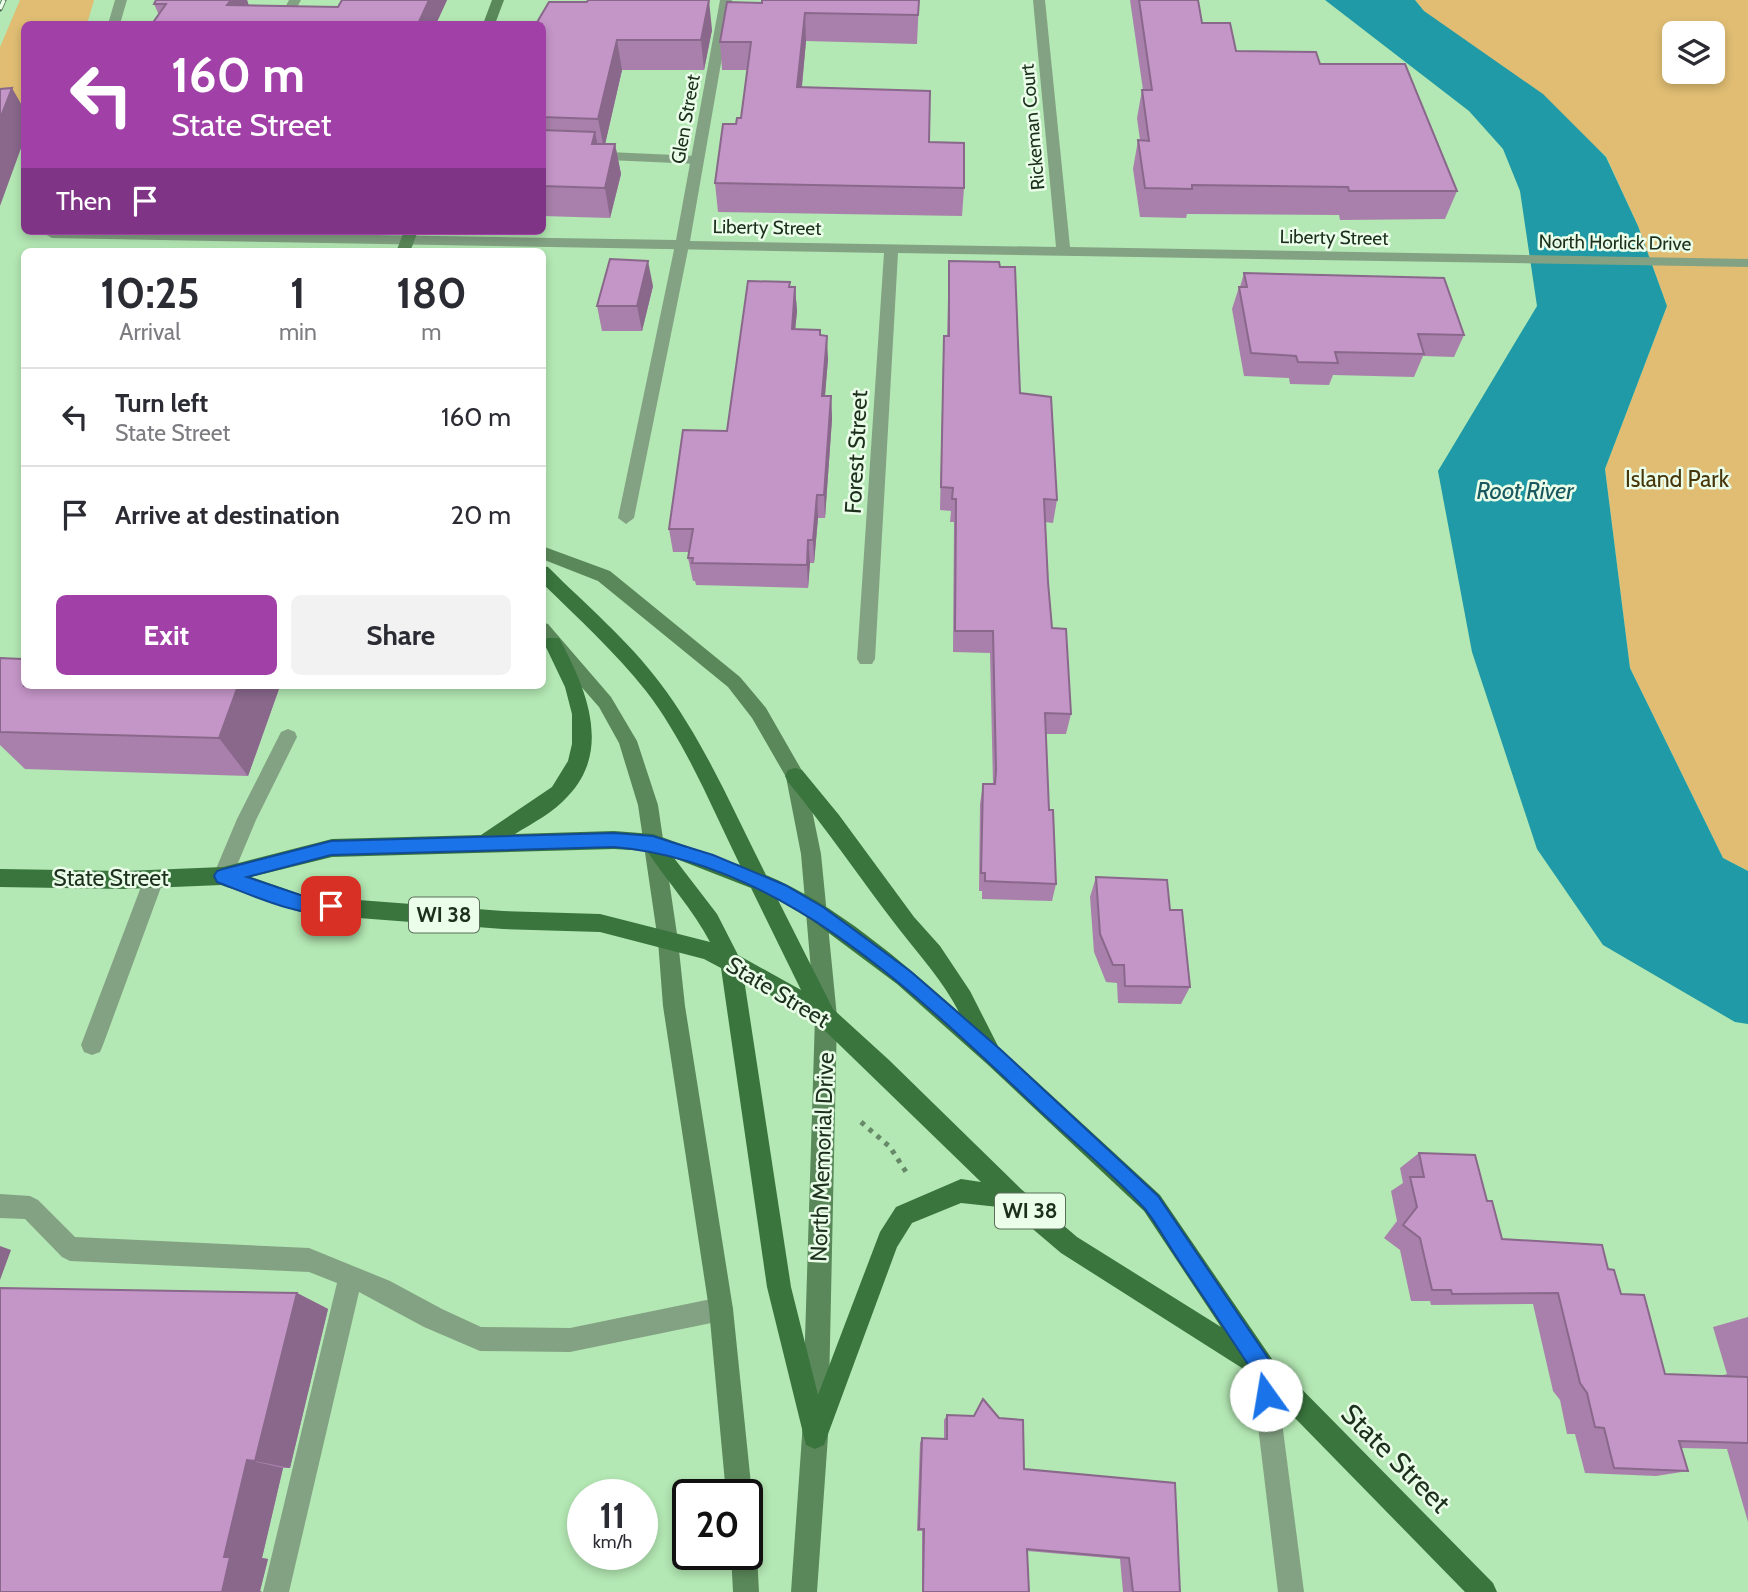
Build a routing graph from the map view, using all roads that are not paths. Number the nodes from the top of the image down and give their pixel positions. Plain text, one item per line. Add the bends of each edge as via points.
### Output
1 (121, 0) edge
2 (295, 0) edge
3 (498, 0) edge
4 (726, 0) edge
5 (1040, 0) edge
6 (115, 21) edge
7 (284, 21) edge
8 (490, 21) edge
9 (546, 153) edge
10 (697, 160) junction
11 (142, 235) edge
12 (407, 241) edge
13 (682, 245) junction
14 (891, 248) junction
15 (1063, 251) junction
16 (1482, 259) joint
17 (1748, 263) edge
18 (626, 518) dead end
19 (546, 554) edge
20 (546, 576) edge
21 (548, 636) edge
22 (866, 659) dead end
23 (288, 737) dead end
24 (795, 776) junction
25 (487, 842) junction
26 (653, 843) junction
27 (223, 876) junction
28 (0, 878) edge
29 (154, 879) junction
30 (759, 882) junction
31 (817, 913) junction
32 (668, 941) junction
33 (731, 963) junction
34 (826, 1017) junction
35 (92, 1045) dead end
36 (996, 1057) junction
37 (1013, 1197) junction
38 (0, 1206) edge
39 (350, 1278) junction
40 (721, 1309) junction
41 (1263, 1368) junction
42 (815, 1436) junction
43 (737, 1479) edge
44 (745, 1570) edge
45 (276, 1592) edge
46 (746, 1592) edge
47 (804, 1592) edge
48 (1292, 1592) edge
49 (1484, 1592) edge

1 - 6 street
2 - 7 street
3 - 8 main road
4 - 10 street, Glen Street
5 - 15 street, Rickeman Court
9 - 10 street
10 - 13 street, Glen Street
11 - 12 street, Liberty Street
12 - 13 street, Liberty Street
13 - 14 street, Liberty Street
13 - 18 street, Glen Street
14 - 15 street, Liberty Street
14 - 22 street, Forest Street
15 - 16 street, Liberty Street
16 - 17 street, North Horlick Drive
19 - 24 main road, North Memorial Drive via 604,576 734,682 759,713
20 - 30 main road via 653,687 687,737
21 - 25 main road via 579,696 583,741 560,793
21 - 26 main road via 605,702 628,741 648,805
23 - 27 street
24 - 31 main road, North Memorial Drive
24 - 36 main road via 933,953
25 - 26 main road, State Street / WI 38
25 - 27 main road, State Street / WI 38 via 331,848
26 - 30 main road, State Street / WI 38
26 - 32 main road
26 - 33 main road via 710,921
27 - 29 main road, State Street / WI 38
27 - 32 main road, State Street / WI 38 via 306,905 600,923
28 - 29 main road, State Street / WI 38
29 - 35 street
30 - 31 main road, State Street / WI 38
30 - 34 main road
31 - 34 main road, North Memorial Drive
31 - 36 main road, State Street / WI 38 via 904,977
32 - 33 main road, State Street / WI 38 via 708,951
32 - 40 main road
33 - 34 main road, State Street / WI 38
33 - 42 main road via 779,1287
34 - 37 main road, State Street / WI 38
34 - 42 main road, North Memorial Drive
36 - 41 main road, State Street / WI 38 via 1152,1203
37 - 41 main road, State Street / WI 38 via 1069,1245
37 - 42 main road via 961,1191 904,1215 888,1240
38 - 39 street via 30,1208 70,1249 309,1260
39 - 40 street via 382,1289 480,1339 570,1340
39 - 45 street
40 - 43 main road
41 - 48 street
41 - 49 main road, State Street / WI 38
42 - 47 main road, North Memorial Drive
44 - 46 main road

